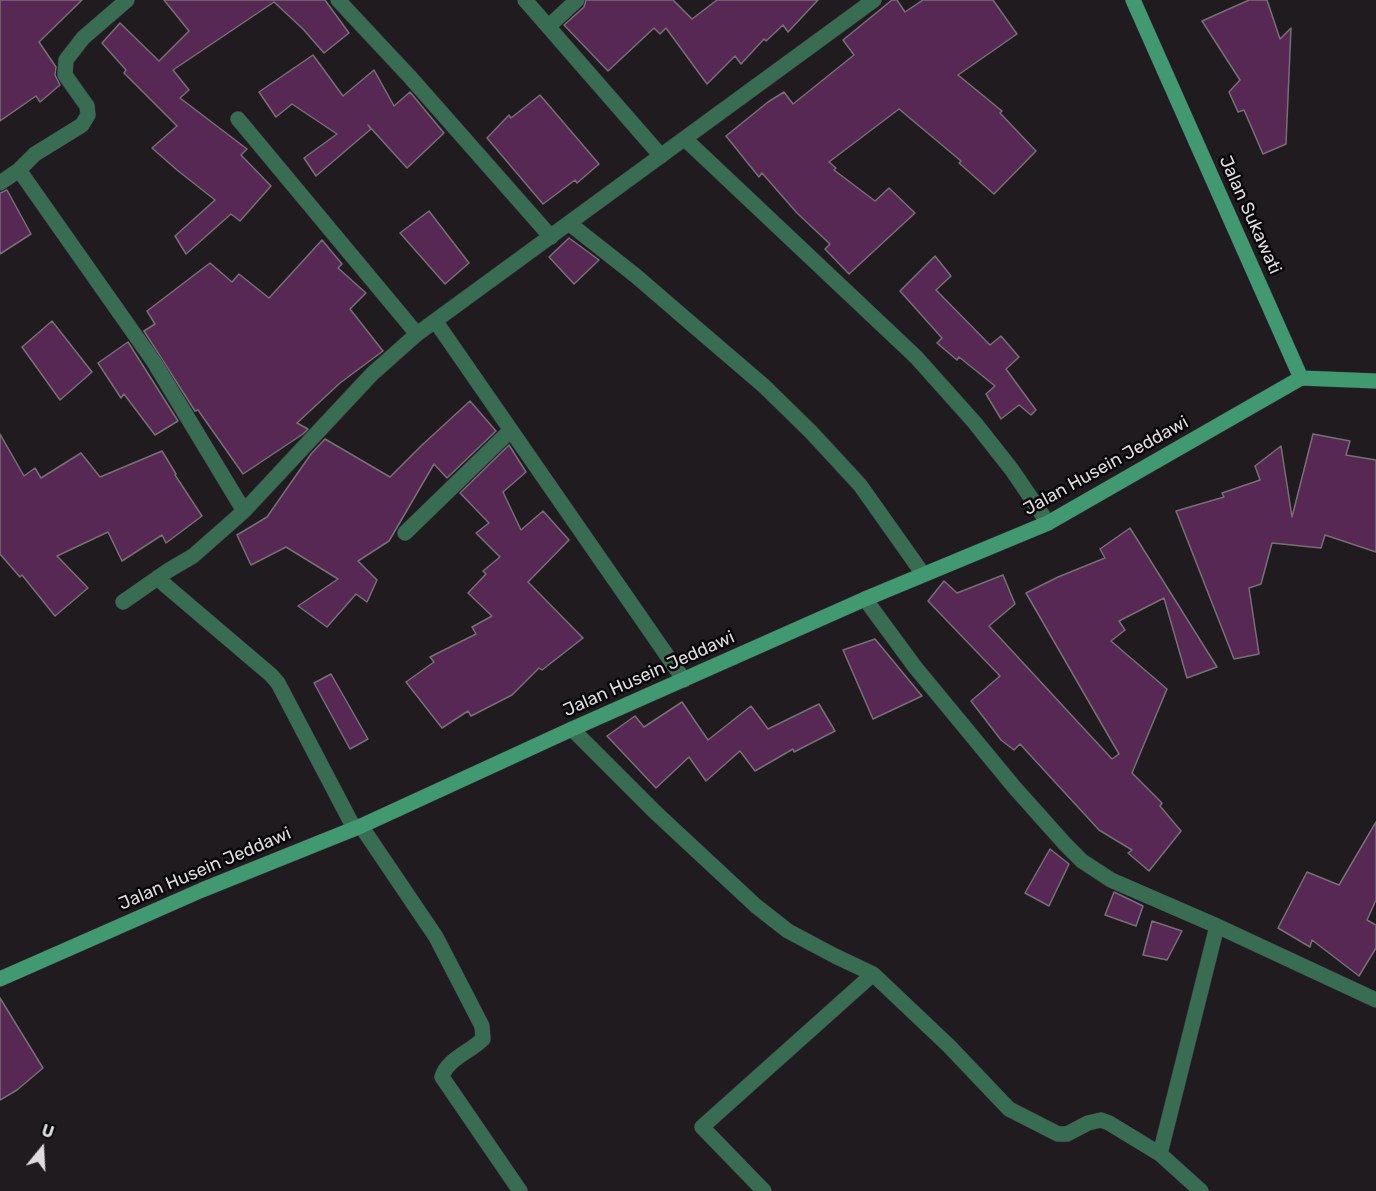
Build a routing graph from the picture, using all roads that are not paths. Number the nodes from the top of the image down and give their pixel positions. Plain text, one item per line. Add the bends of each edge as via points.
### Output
1 (127, 0) edge
2 (338, 0) edge
3 (525, 0) edge
4 (577, 0) edge
5 (874, 0) edge
6 (1133, 0) edge
7 (549, 26) junction
8 (238, 119) dead end
9 (685, 139) junction
10 (661, 156) junction
11 (19, 170) junction
12 (0, 183) edge
13 (570, 224) junction
14 (551, 237) junction
15 (436, 322) junction
16 (417, 334) junction
17 (1301, 378) junction
18 (1376, 381) edge
19 (511, 430) junction
20 (244, 511) junction
21 (1048, 523) junction
22 (405, 533) dead end
23 (923, 574) junction
24 (158, 578) junction
25 (865, 599) junction
26 (123, 602) dead end
27 (684, 680) junction
28 (572, 729) junction
29 (358, 827) junction
30 (1217, 926) junction
31 (873, 974) junction
32 (0, 979) edge
33 (1376, 1000) edge
34 (1160, 1154) junction
35 (520, 1191) edge
36 (764, 1191) edge
37 (1201, 1191) edge

1 - 11 street via 84,38 65,63 65,75 87,106 87,118 34,154
2 - 14 street
3 - 7 street
4 - 7 street
5 - 9 street
6 - 17 street, Jalan Sukawati
7 - 10 street
8 - 16 street
9 - 10 street
9 - 21 street via 916,357 975,423
10 - 13 street
11 - 12 street
11 - 20 street via 154,362
13 - 14 street
13 - 23 street via 764,386 812,432 860,484
14 - 15 street
15 - 16 street
15 - 19 street
16 - 20 street via 372,374
17 - 18 street
17 - 21 street, Jalan Husein Jeddawi
19 - 22 street
19 - 27 street
20 - 24 street via 193,556
21 - 23 street, Jalan Husein Jeddawi
23 - 25 street, Jalan Husein Jeddawi
24 - 26 street
24 - 29 street via 278,683
25 - 27 street, Jalan Husein Jeddawi
25 - 30 street via 915,667 1070,850 1111,880
27 - 28 street, Jalan Husein Jeddawi
28 - 29 street, Jalan Husein Jeddawi
28 - 31 street via 756,906 788,931
29 - 32 street, Jalan Husein Jeddawi
29 - 35 street via 436,937 483,1026 483,1039 450,1063 442,1077
30 - 33 street
30 - 34 street
31 - 34 street via 1009,1109 1058,1134 1101,1120
31 - 36 street via 702,1127
34 - 37 street

